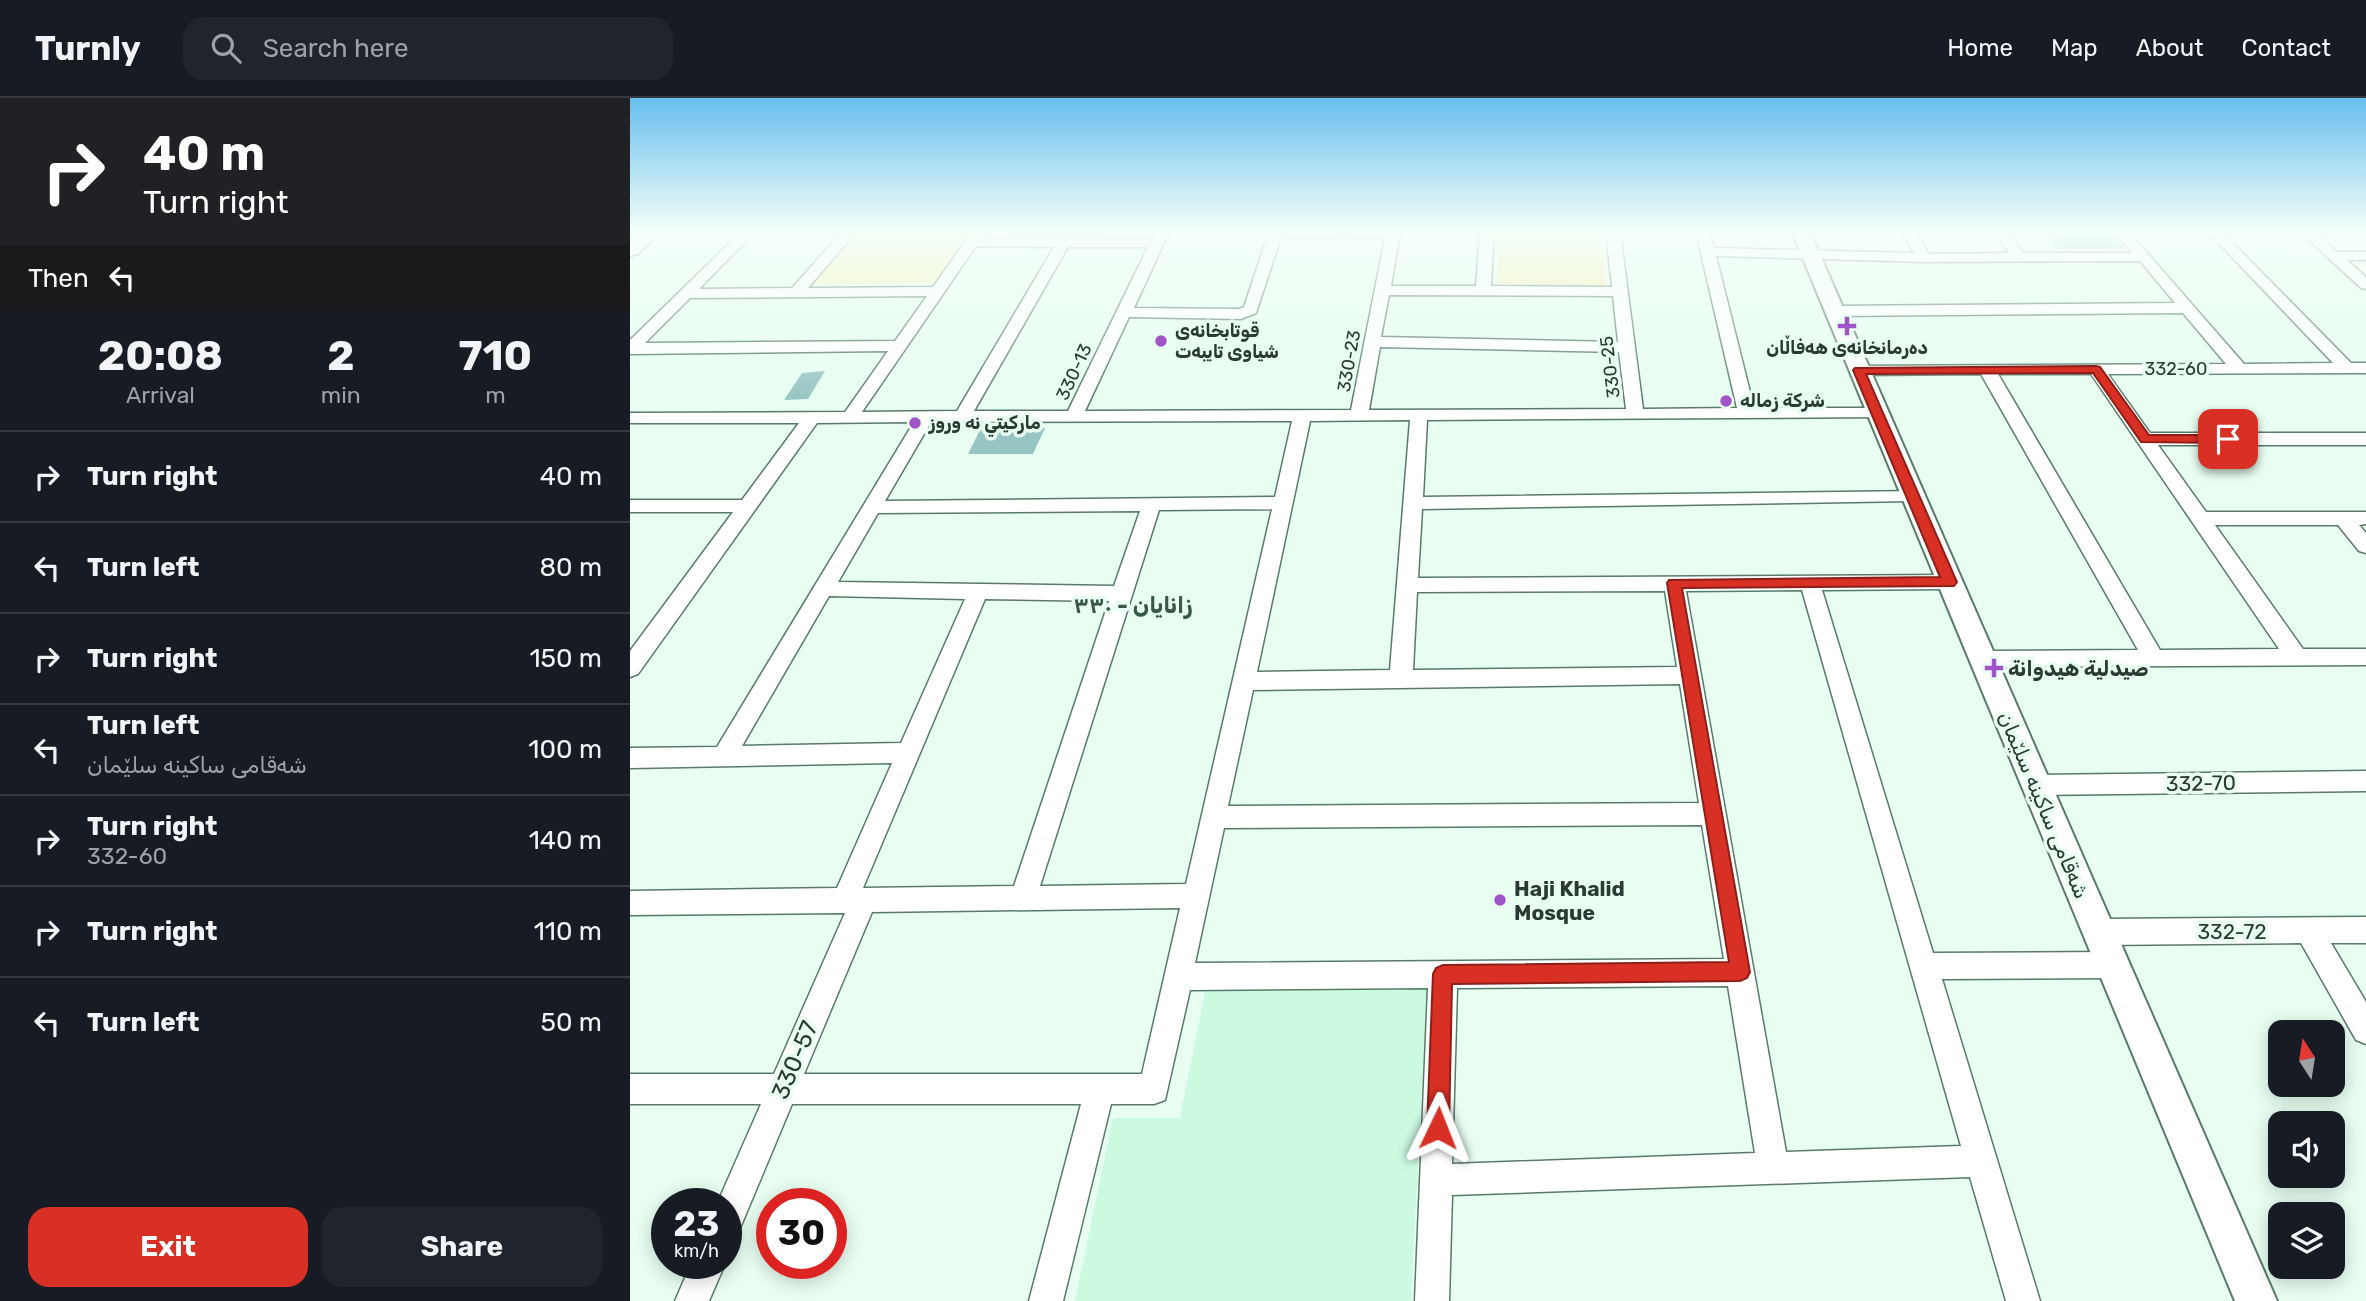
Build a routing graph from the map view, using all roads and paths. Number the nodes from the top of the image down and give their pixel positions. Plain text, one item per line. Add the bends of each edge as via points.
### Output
1 (691, 288) edge
2 (800, 288) edge
3 (940, 288) edge
4 (1037, 288) edge
5 (1135, 288) edge
6 (1258, 288) edge
7 (1620, 288) edge
8 (1718, 288) edge
9 (1824, 288) edge
10 (2170, 288) edge
11 (2270, 288) edge
12 (1382, 290) joint
13 (938, 291) junction
14 (1483, 291) joint
15 (797, 292) junction
16 (1620, 292) junction
17 (685, 294) junction
18 (2186, 308) junction
19 (1124, 312) junction
20 (1834, 312) junction
21 (1373, 342) junction
22 (900, 346) junction
23 (1627, 347) junction
24 (631, 348) edge
25 (2239, 368) junction
26 (2096, 369) junction
27 (2348, 369) junction
28 (2366, 369) edge
29 (1859, 370) junction
30 (1987, 370) junction
31 (1747, 413) junction
32 (1877, 413) junction
33 (1635, 414) junction
34 (1301, 415) junction
35 (1359, 415) junction
36 (1419, 415) junction
37 (926, 416) junction
38 (964, 416) junction
39 (1074, 416) junction
40 (812, 417) junction
41 (850, 417) junction
42 (630, 418) edge
43 (2146, 439) junction
44 (2366, 439) edge
45 (1912, 495) junction
46 (1282, 503) junction
47 (1413, 503) junction
48 (1151, 505) junction
49 (630, 506) edge
50 (747, 506) junction
51 (873, 507) junction
52 (2343, 518) junction
53 (2366, 518) edge
54 (2202, 519) junction
55 (2366, 546) edge
56 (1949, 582) junction
57 (1674, 583) junction
58 (1810, 583) junction
59 (1408, 585) junction
60 (824, 589) junction
61 (978, 592) junction
62 (1121, 594) junction
63 (2366, 656) edge
64 (2154, 658) junction
65 (2297, 658) junction
66 (1982, 659) junction
67 (630, 668) edge
68 (1689, 675) junction
69 (1401, 678) junction
70 (1243, 681) junction
71 (909, 753) junction
72 (724, 756) junction
73 (630, 758) edge
74 (2366, 781) edge
75 (2036, 785) junction
76 (1713, 814) junction
77 (1214, 817) junction
78 (1196, 896) junction
79 (1023, 898) junction
80 (854, 900) junction
81 (630, 903) edge
82 (2366, 930) edge
83 (2309, 931) junction
84 (2099, 932) junction
85 (1923, 965) junction
86 (2113, 965) junction
87 (1740, 972) junction
88 (1443, 974) junction
89 (1178, 977) junction
90 (2366, 1030) edge
91 (1100, 1087) junction
92 (630, 1089) edge
93 (783, 1089) junction
94 (1981, 1161) junction
95 (1773, 1168) junction
96 (1436, 1180) junction
97 (740, 1188) edge
98 (702, 1279) edge
99 (692, 1301) edge
100 (1046, 1301) edge
101 (1432, 1301) edge
102 (2023, 1301) edge
103 (2256, 1301) edge

1 - 17 street
2 - 15 street
3 - 13 street
4 - 38 street
5 - 19 street, 330-13
6 - 19 street via 1251,310 1241,314
7 - 16 street, 330-25
8 - 31 street
9 - 20 street, شەقامی ساکینە سلێمان
10 - 18 street
11 - 27 street
12 - 14 street
12 - 21 street, 330-23
13 - 15 street
13 - 22 street
14 - 16 street
15 - 17 street
16 - 23 street, 330-25
17 - 24 street
18 - 20 street
18 - 25 street
19 - 39 street, 330-13
20 - 29 street, شەقامی ساکینە سلێمان
21 - 23 street
21 - 35 street, 330-23
22 - 24 street
22 - 41 street
23 - 33 street, 330-25
25 - 26 street, 332-60
25 - 27 street, 332-60
26 - 30 street, 332-60
26 - 43 street
27 - 28 street, 332-60
29 - 30 street, 332-60
29 - 32 street, شەقامی ساکینە سلێمان
30 - 64 street
31 - 32 street
31 - 33 street
32 - 45 street, شەقامی ساکینە سلێمان
33 - 36 street
34 - 35 street
34 - 39 street
34 - 46 street
35 - 36 street
36 - 47 street
37 - 38 street
37 - 41 street
37 - 51 street
38 - 39 street
40 - 41 street
40 - 42 street
40 - 50 street
43 - 44 street
43 - 54 street
45 - 47 street
45 - 56 street, شەقامی ساکینە سلێمان
46 - 48 street
46 - 70 street
47 - 59 street
48 - 51 street
48 - 62 street
49 - 50 street
50 - 67 street
51 - 60 street
52 - 53 street
52 - 54 street
52 - 55 street
54 - 65 street
56 - 58 street
56 - 66 street, شەقامی ساکینە سلێمان
57 - 58 street
57 - 59 street
57 - 68 street
58 - 85 street
59 - 69 street
60 - 61 street
60 - 72 street
61 - 62 street
61 - 71 street, 330-57
62 - 79 street
63 - 65 street
64 - 65 street
64 - 66 street
66 - 75 street, شەقامی ساکینە سلێمان
68 - 69 street
68 - 76 street
69 - 70 street
70 - 77 street
71 - 72 street
71 - 80 street, 330-57
72 - 73 street
74 - 75 street, 332-70
75 - 84 street, شەقامی ساکینە سلێمان
76 - 77 street
76 - 87 street
77 - 78 street
78 - 79 street
78 - 89 street
79 - 80 street
80 - 81 street
80 - 93 street, 330-57
82 - 83 street, 332-72
83 - 84 street, 332-72
83 - 90 street
84 - 86 street, شەقامی ساکینە سلێمان
85 - 86 street
85 - 94 street
86 - 103 street, شەقامی ساکینە سلێمان
87 - 88 street
87 - 95 street
88 - 89 street
88 - 96 street
89 - 91 street via 1154,1089
91 - 93 street
91 - 100 street
92 - 93 street
93 - 97 street, 330-57
94 - 95 street
94 - 102 street
95 - 96 street
96 - 101 street
98 - 99 street

